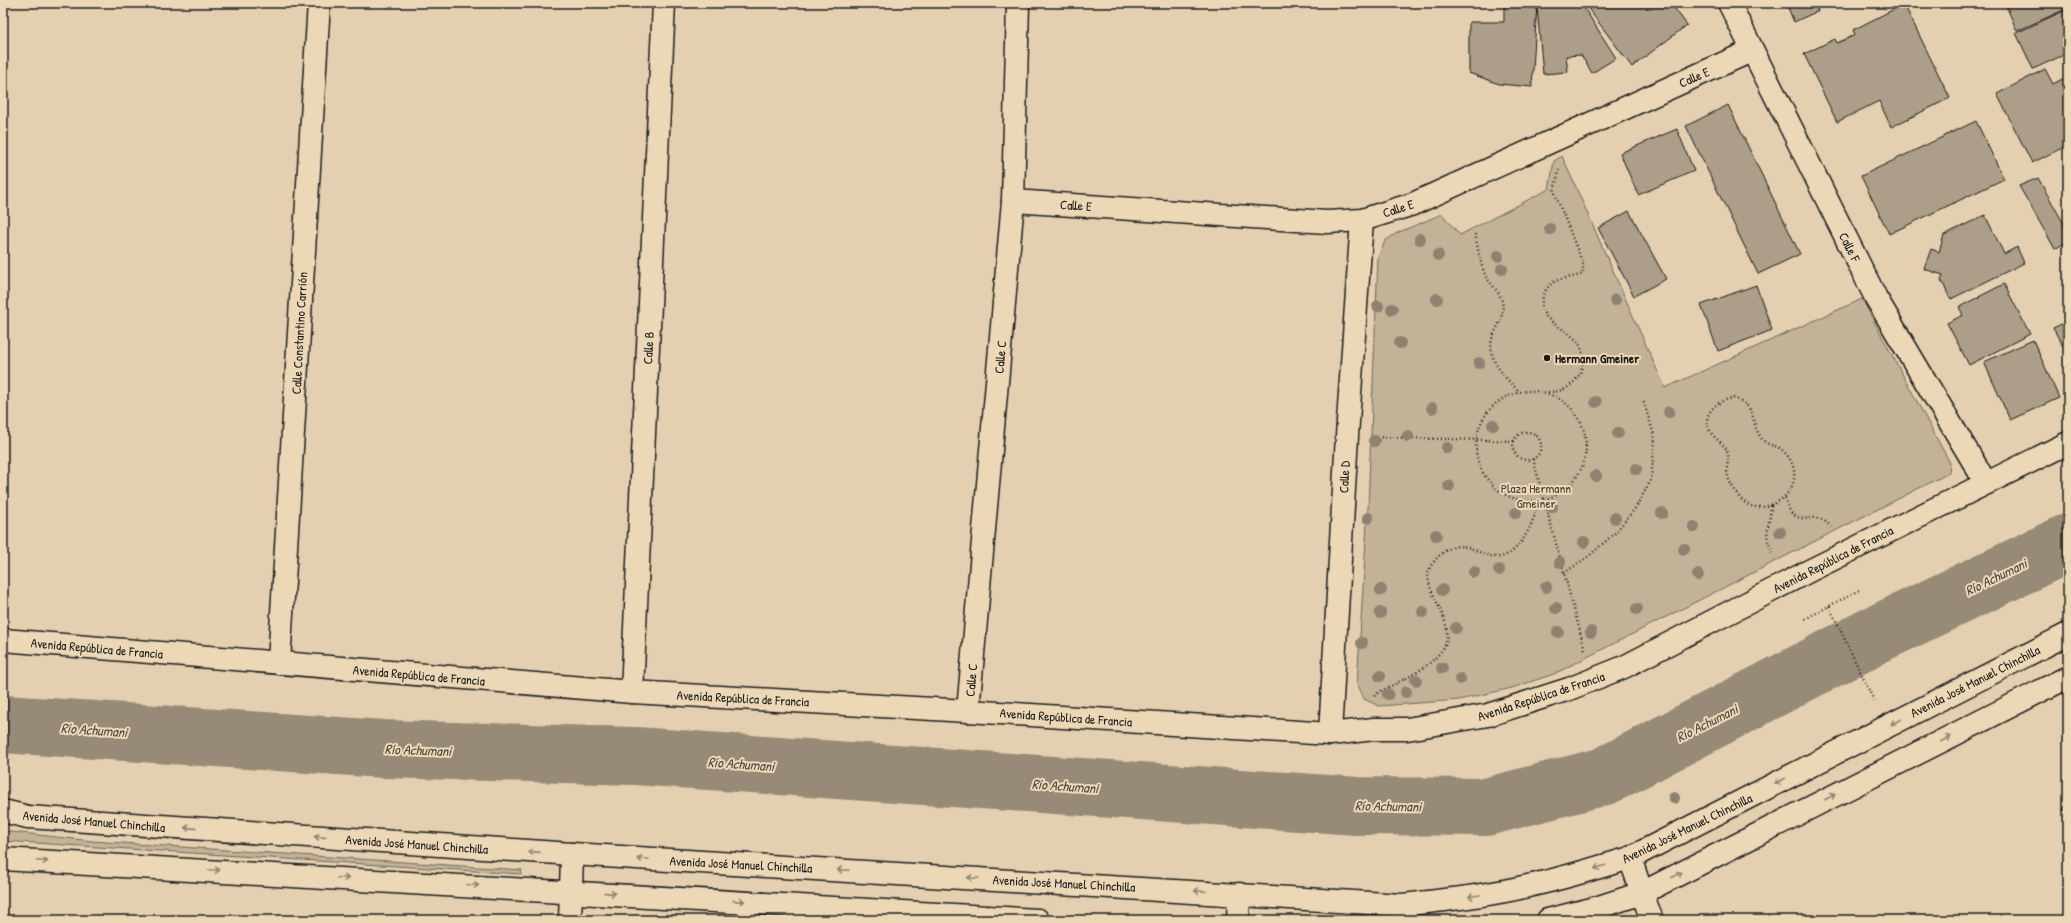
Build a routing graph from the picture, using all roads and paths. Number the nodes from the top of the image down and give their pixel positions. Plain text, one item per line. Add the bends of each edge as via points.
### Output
1 (319, 3) edge
2 (664, 3) edge
3 (1018, 3) edge
4 (1729, 3) edge
5 (1751, 51) junction
6 (1559, 169) dead end
7 (1013, 201) junction
8 (1362, 220) junction
9 (1475, 234) dead end
10 (1519, 391) junction
11 (1545, 392) junction
12 (1643, 400) dead end
13 (1377, 437) dead end
14 (1475, 440) junction
15 (1514, 441) junction
16 (2068, 443) edge
17 (1533, 459) junction
18 (1986, 483) junction
19 (1785, 498) junction
20 (1544, 500) junction
21 (1540, 501) junction
22 (1771, 505) junction
23 (1831, 527) dead end
24 (1773, 556) dead end
25 (1564, 573) junction
26 (1862, 589) dead end
27 (1829, 606) junction
28 (1805, 619) dead end
29 (2068, 634) edge
30 (3, 640) edge
31 (1584, 650) dead end
32 (279, 663) junction
33 (2068, 677) edge
34 (632, 692) junction
35 (1374, 695) dead end
36 (1875, 702) dead end
37 (968, 711) junction
38 (1330, 734) junction
39 (3, 811) edge
40 (572, 854) junction
41 (1630, 858) junction
42 (3, 859) edge
43 (571, 891) junction
44 (1642, 893) junction
45 (1239, 894) junction
46 (570, 920) edge
47 (1038, 920) edge
48 (1238, 920) edge
49 (1548, 920) edge
50 (1652, 920) edge

1 - 32 street, Calle Constantino Carrión
2 - 34 street, Calle B
3 - 7 street, Calle C
4 - 5 street, Calle F
5 - 8 street, Calle E via 1413,204
5 - 18 street, Calle F via 1876,298
6 - 11 path via 1554,191 1583,264 1583,274 1562,278 1552,283 1545,290 1542,302 1544,314 1550,322 1569,332 1579,342 1584,354 1582,368 1568,388 1559,392
7 - 8 street, Calle E via 1327,222
7 - 37 street, Calle C
8 - 38 street, Calle D
9 - 10 path via 1487,278 1497,289 1502,303 1502,317 1492,338 1492,353 1505,378
10 - 11 path
10 - 14 path via 1503,397 1490,408 1480,423
11 - 20 path via 1562,400 1575,412 1584,429 1587,447 1583,465 1574,482 1560,493
12 - 25 path via 1655,438 1651,480 1636,507 1616,532 1589,556
13 - 14 path
14 - 15 path
14 - 21 path via 1476,456 1482,472 1492,486 1507,496
15 - 17 path via 1516,455 1524,460
15 - 17 path via 1524,432 1537,436 1542,448
16 - 18 street, Avenida República de Francia
17 - 20 path
18 - 38 street, Avenida República de Francia via 1624,667 1569,689 1488,715 1407,729 1374,729
19 - 22 path
19 - 22 path via 1792,487 1796,469 1789,456 1782,449 1764,442 1757,433 1752,412 1744,402 1733,398 1722,399 1711,408 1707,419 1710,431 1727,449 1728,479 1745,504 1756,508
19 - 23 path via 1792,515 1801,519 1818,517
20 - 21 path
20 - 25 path
21 - 35 path via 1529,530 1515,549 1494,558 1473,547 1459,546 1444,551 1431,566 1428,581 1446,625 1447,637 1442,649 1419,671
22 - 24 path via 1766,536
25 - 31 path
26 - 27 path
27 - 28 path
27 - 36 path
29 -> 41 street, Avenida José Manuel Chinchilla
30 - 32 street, Avenida República de Francia
32 - 34 street, Avenida República de Francia
44 -> 33 street
34 - 37 street, Avenida República de Francia
37 - 38 street, Avenida República de Francia
40 -> 39 street, Avenida José Manuel Chinchilla via 36,817
40 - 43 street
45 -> 40 street, Avenida José Manuel Chinchilla
41 - 44 street
41 -> 45 street, Avenida José Manuel Chinchilla via 1527,887 1402,905
42 -> 43 street
43 - 46 street
43 -> 47 street
44 - 49 street
44 - 50 street
45 - 48 street

